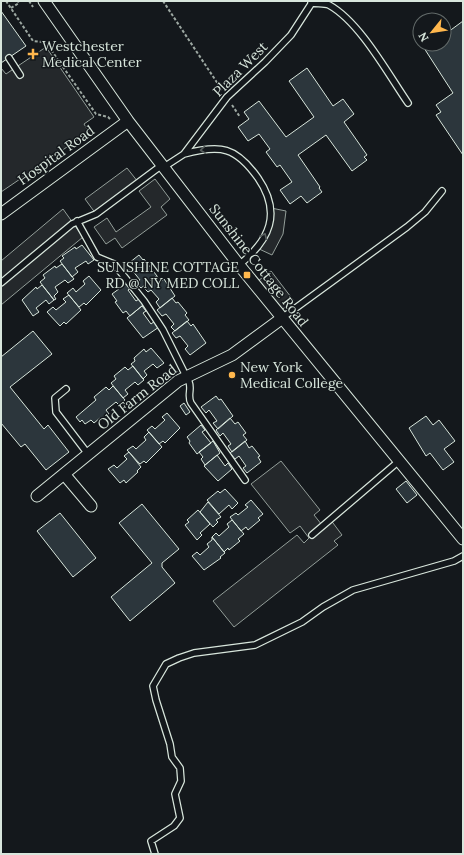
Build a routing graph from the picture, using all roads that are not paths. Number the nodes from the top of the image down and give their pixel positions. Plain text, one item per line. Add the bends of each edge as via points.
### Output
1 (44, 1) edge
2 (312, 2) edge
3 (8, 58) dead end
4 (20, 75) dead end
5 (408, 103) dead end
6 (123, 124) junction
7 (184, 154) junction
8 (163, 166) junction
9 (442, 191) dead end
10 (1, 214) edge
11 (77, 221) junction
12 (239, 265) junction
13 (1, 283) edge
14 (281, 318) junction
15 (186, 377) junction
16 (66, 389) dead end
17 (88, 454) junction
18 (399, 461) junction
19 (64, 474) junction
20 (245, 480) dead end
21 (37, 496) dead end
22 (91, 506) dead end
23 (312, 535) dead end
24 (463, 539) edge
25 (463, 556) edge
26 (155, 854) edge

1 - 6 street, Sunshine Cottage Road
2 - 5 lane via 328,4 343,15 363,37
2 - 7 lane, Plaza West via 291,35 227,97
3 - 4 lane
6 - 8 street, Sunshine Cottage Road
6 - 10 street, Hospital Road
7 - 8 lane, Plaza West
12 -> 7 lane via 260,244 270,224 272,212 266,190 247,162 237,153 212,149
8 - 11 lane, Plaza West via 96,214
8 - 12 street, Sunshine Cottage Road
9 - 14 lane via 425,212 407,227
11 - 13 lane, Plaza West
11 - 15 lane via 97,257 114,264 144,301 163,330
12 - 14 street, Sunshine Cottage Road
14 - 15 street, Old Farm Road via 232,354
14 - 18 street, Sunshine Cottage Road
15 - 17 street, Old Farm Road
15 - 20 lane via 190,386 191,403
16 - 17 lane via 55,398 56,412
17 - 19 street, Old Farm Road
18 - 23 lane
18 - 24 street, Sunshine Cottage Road
19 - 21 street, Old Farm Road
19 - 22 street
25 - 26 lane via 454,561 353,590 302,622 255,645 194,653 166,664 153,686 172,757 180,768 181,782 175,794 180,818 174,826 151,841

